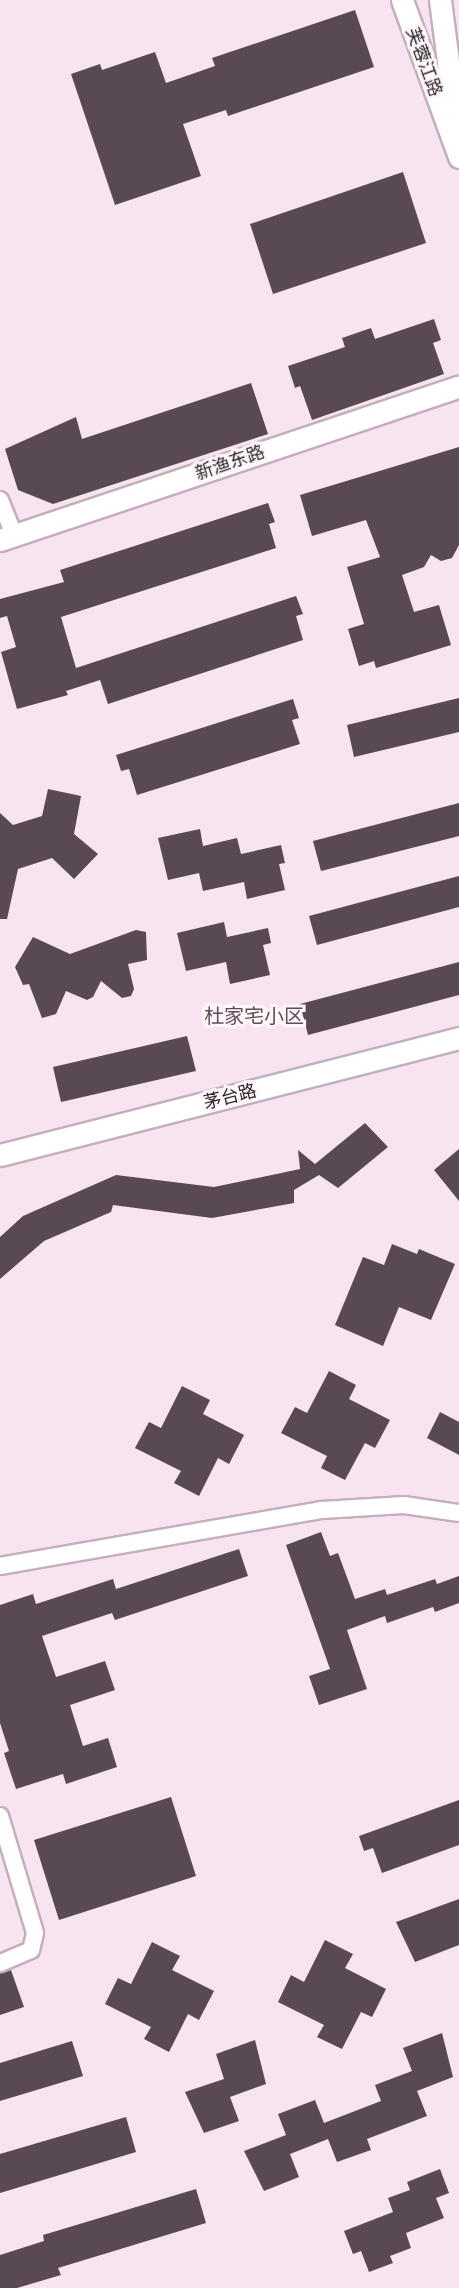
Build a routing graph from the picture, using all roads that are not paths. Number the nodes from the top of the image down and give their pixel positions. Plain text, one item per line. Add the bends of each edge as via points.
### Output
1 (402, 0) edge
2 (440, 0) edge
3 (459, 148) edge
4 (459, 158) edge
5 (459, 386) edge
6 (0, 500) edge
7 (7, 537) edge
8 (459, 1038) edge
9 (0, 1155) edge
10 (459, 1513) edge
11 (0, 1566) edge
12 (0, 1816) edge
13 (0, 1963) edge

1 - 4 street, 芙蓉江路
2 - 3 street, 芙蓉江路
5 - 7 street, 新渔东路
6 - 7 street
8 - 9 street, 茅台路
10 - 11 street via 404,1506 322,1510
12 - 13 street via 35,1933 31,1950

